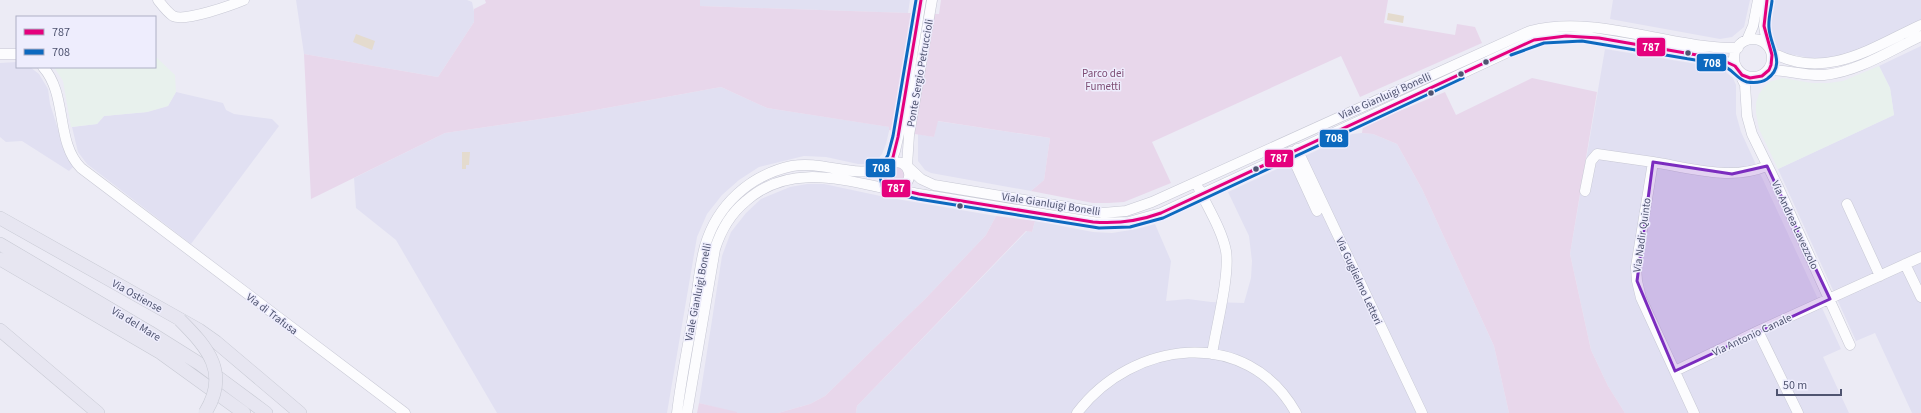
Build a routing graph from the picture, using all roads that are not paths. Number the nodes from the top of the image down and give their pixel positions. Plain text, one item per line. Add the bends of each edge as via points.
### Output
1 (158, 0) edge
2 (244, 0) edge
3 (921, 0) edge
4 (932, 0) edge
5 (1758, 0) edge
6 (1767, 0) edge
7 (1921, 25) edge
8 (1921, 36) edge
9 (1747, 40) junction
10 (1738, 48) junction
11 (1769, 48) junction
12 (0, 54) edge
13 (16, 54) edge
14 (44, 68) edge
15 (1737, 69) junction
16 (1767, 72) junction
17 (1746, 104) junction
18 (904, 134) junction
19 (1294, 151) junction
20 (1653, 162) junction
21 (888, 165) junction
22 (906, 166) junction
23 (1767, 166) junction
24 (1195, 182) junction
25 (892, 187) junction
26 (1585, 191) dead end
27 (1201, 194) junction
28 (1847, 204) dead end
29 (1317, 211) dead end
30 (0, 218) edge
31 (0, 244) edge
32 (1921, 257) edge
33 (0, 259) edge
34 (1905, 264) junction
35 (1880, 276) junction
36 (1921, 298) edge
37 (1830, 299) junction
38 (180, 320) junction
39 (0, 330) edge
40 (1758, 331) junction
41 (1850, 345) dead end
42 (1212, 354) junction
43 (1675, 371) junction
44 (266, 385) junction
45 (98, 412) edge
46 (205, 413) edge
47 (244, 413) edge
48 (266, 413) edge
49 (300, 413) edge
50 (304, 413) edge
51 (405, 413) edge
52 (676, 413) edge
53 (687, 413) edge
54 (1077, 413) edge
55 (1296, 413) edge
56 (1422, 413) edge
57 (1694, 413) edge
58 (1798, 413) edge

1 - 2 street via 172,15 179,17
3 - 18 street, Ponte Sergio Petruccioli
4 - 18 street, Ponte Sergio Petruccioli
5 - 9 street via 1753,26
6 - 11 street via 1764,26
7 - 11 street via 1855,56 1831,64 1786,59
8 - 16 street via 1837,73 1815,75 1788,71
9 - 10 street
9 - 11 street via 1756,39
10 - 15 street via 1734,56
10 - 24 street, Viale Gianluigi Bonelli via 1710,47 1581,26 1541,28 1509,39
11 - 16 street via 1772,62
12 - 13 street
14 - 51 street, Via di Trafusa via 55,88 69,148 74,160 84,171
15 - 16 street via 1752,78
15 - 17 street, Via Andrea Lavezzolo via 1745,86
15 - 19 street, Viale Gianluigi Bonelli via 1716,58 1590,37 1543,38 1503,53
16 - 17 street via 1754,86
17 - 23 street, Via Andrea Lavezzolo via 1750,128
18 - 21 street
18 - 22 street
19 - 27 street, Viale Gianluigi Bonelli
19 - 29 street
19 - 56 street, Via Guglielmo Letteri
20 - 23 street via 1732,174 1748,173
20 - 26 street via 1597,154 1591,161
20 - 43 street, Via Nadir Quinto via 1636,267 1637,281 1641,298
21 - 22 street via 898,162
21 - 25 street via 884,176
21 - 52 street, Viale Gianluigi Bonelli via 866,172 810,165 785,168 755,180 730,200 716,219 705,247
22 - 24 street, Viale Gianluigi Bonelli via 921,179 934,185 1103,212 1123,212
22 - 25 street via 910,178 904,186
23 - 37 street, Via Andrea Lavezzolo
24 - 27 street
25 - 27 street, Viale Gianluigi Bonelli via 1084,221 1113,223 1151,217
25 - 53 street, Viale Gianluigi Bonelli via 818,176 796,177 767,186 737,209 723,228 715,249
27 - 42 street via 1222,238 1227,263
28 - 35 street
30 - 38 main road, Via Ostiense
31 - 48 main road, Via del Mare via 155,335 200,364
32 - 34 street, Via Antonio Canale
33 - 47 main road, Via del Mare via 168,357
34 - 35 street, Via Antonio Canale
34 - 36 street
35 - 37 street, Via Antonio Canale
37 - 40 street, Via Antonio Canale
37 - 41 street, Via Andrea Lavezzolo
38 - 44 main road, Via Ostiense, bridge via 206,334
38 - 46 main road, bridge via 203,343 214,369 215,389
39 - 45 main road
40 - 43 street, Via Antonio Canale
40 - 58 street
42 - 54 street via 1178,353 1142,362 1109,380
42 - 55 street via 1234,359 1265,375
43 - 57 street, Via Nadir Quinto
44 - 49 main road
44 - 50 main road

